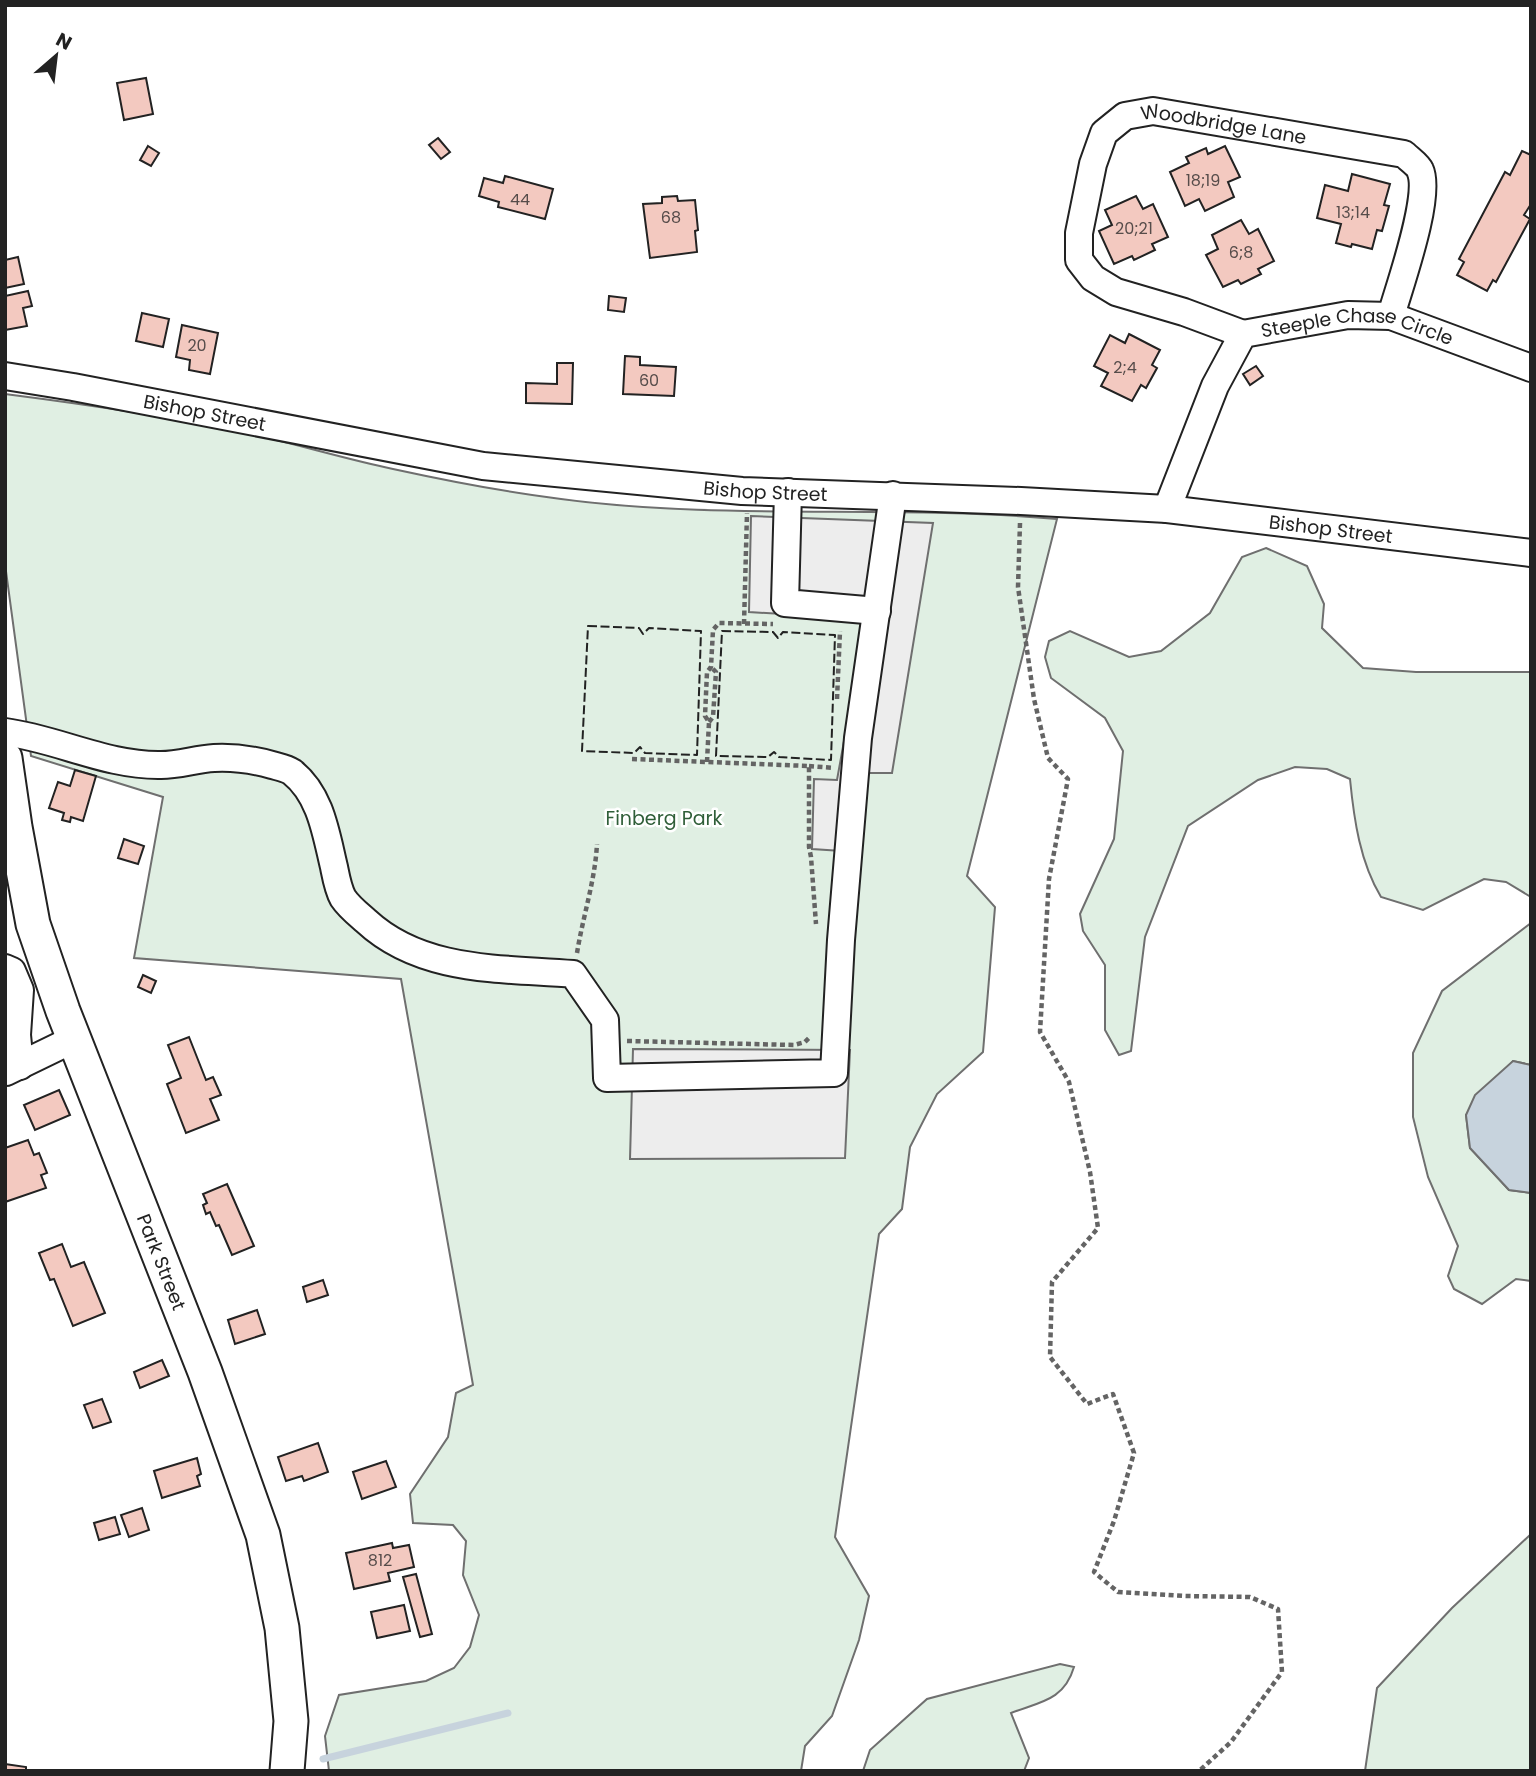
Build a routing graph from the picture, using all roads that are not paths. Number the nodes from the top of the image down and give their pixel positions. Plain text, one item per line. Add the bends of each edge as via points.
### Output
1 (1391, 316) junction
2 (1243, 334) junction
3 (1531, 368) edge
4 (5, 376) edge
5 (788, 492) junction
6 (893, 495) junction
7 (1167, 509) junction
8 (1531, 553) edge
9 (877, 611) junction
10 (5, 732) edge
11 (5, 758) edge
12 (19, 921) edge
13 (5, 968) edge
14 (74, 1039) junction
15 (12, 1069) edge
16 (287, 1771) edge

1 - 2 street, Steeple Chase Circle via 1348,315
1 - 2 street, Woodbridge Lane via 1423,194 1420,170 1404,155 1153,111 1125,116 1104,133 1093,164 1079,233 1079,260 1093,278 1116,292
1 - 3 street, Steeple Chase Circle
2 - 7 street, Steeple Chase Circle via 1215,386
4 - 5 street, Bishop Street via 483,467
5 - 6 street, Bishop Street
5 - 9 street via 785,603
6 - 7 street, Bishop Street
6 - 9 street
7 - 8 street, Bishop Street
9 - 10 street via 858,738 834,1073 607,1078 605,1020 573,974 455,964 405,947 371,926 344,898 321,816 311,794 289,770 237,759 161,765 116,760
11 - 12 main road, Park Street via 15,827
12 - 14 main road, Park Street
13 - 15 street via 12,971 20,990
14 - 15 street
14 - 16 main road, Park Street via 205,1372 262,1535 282,1628 291,1721

